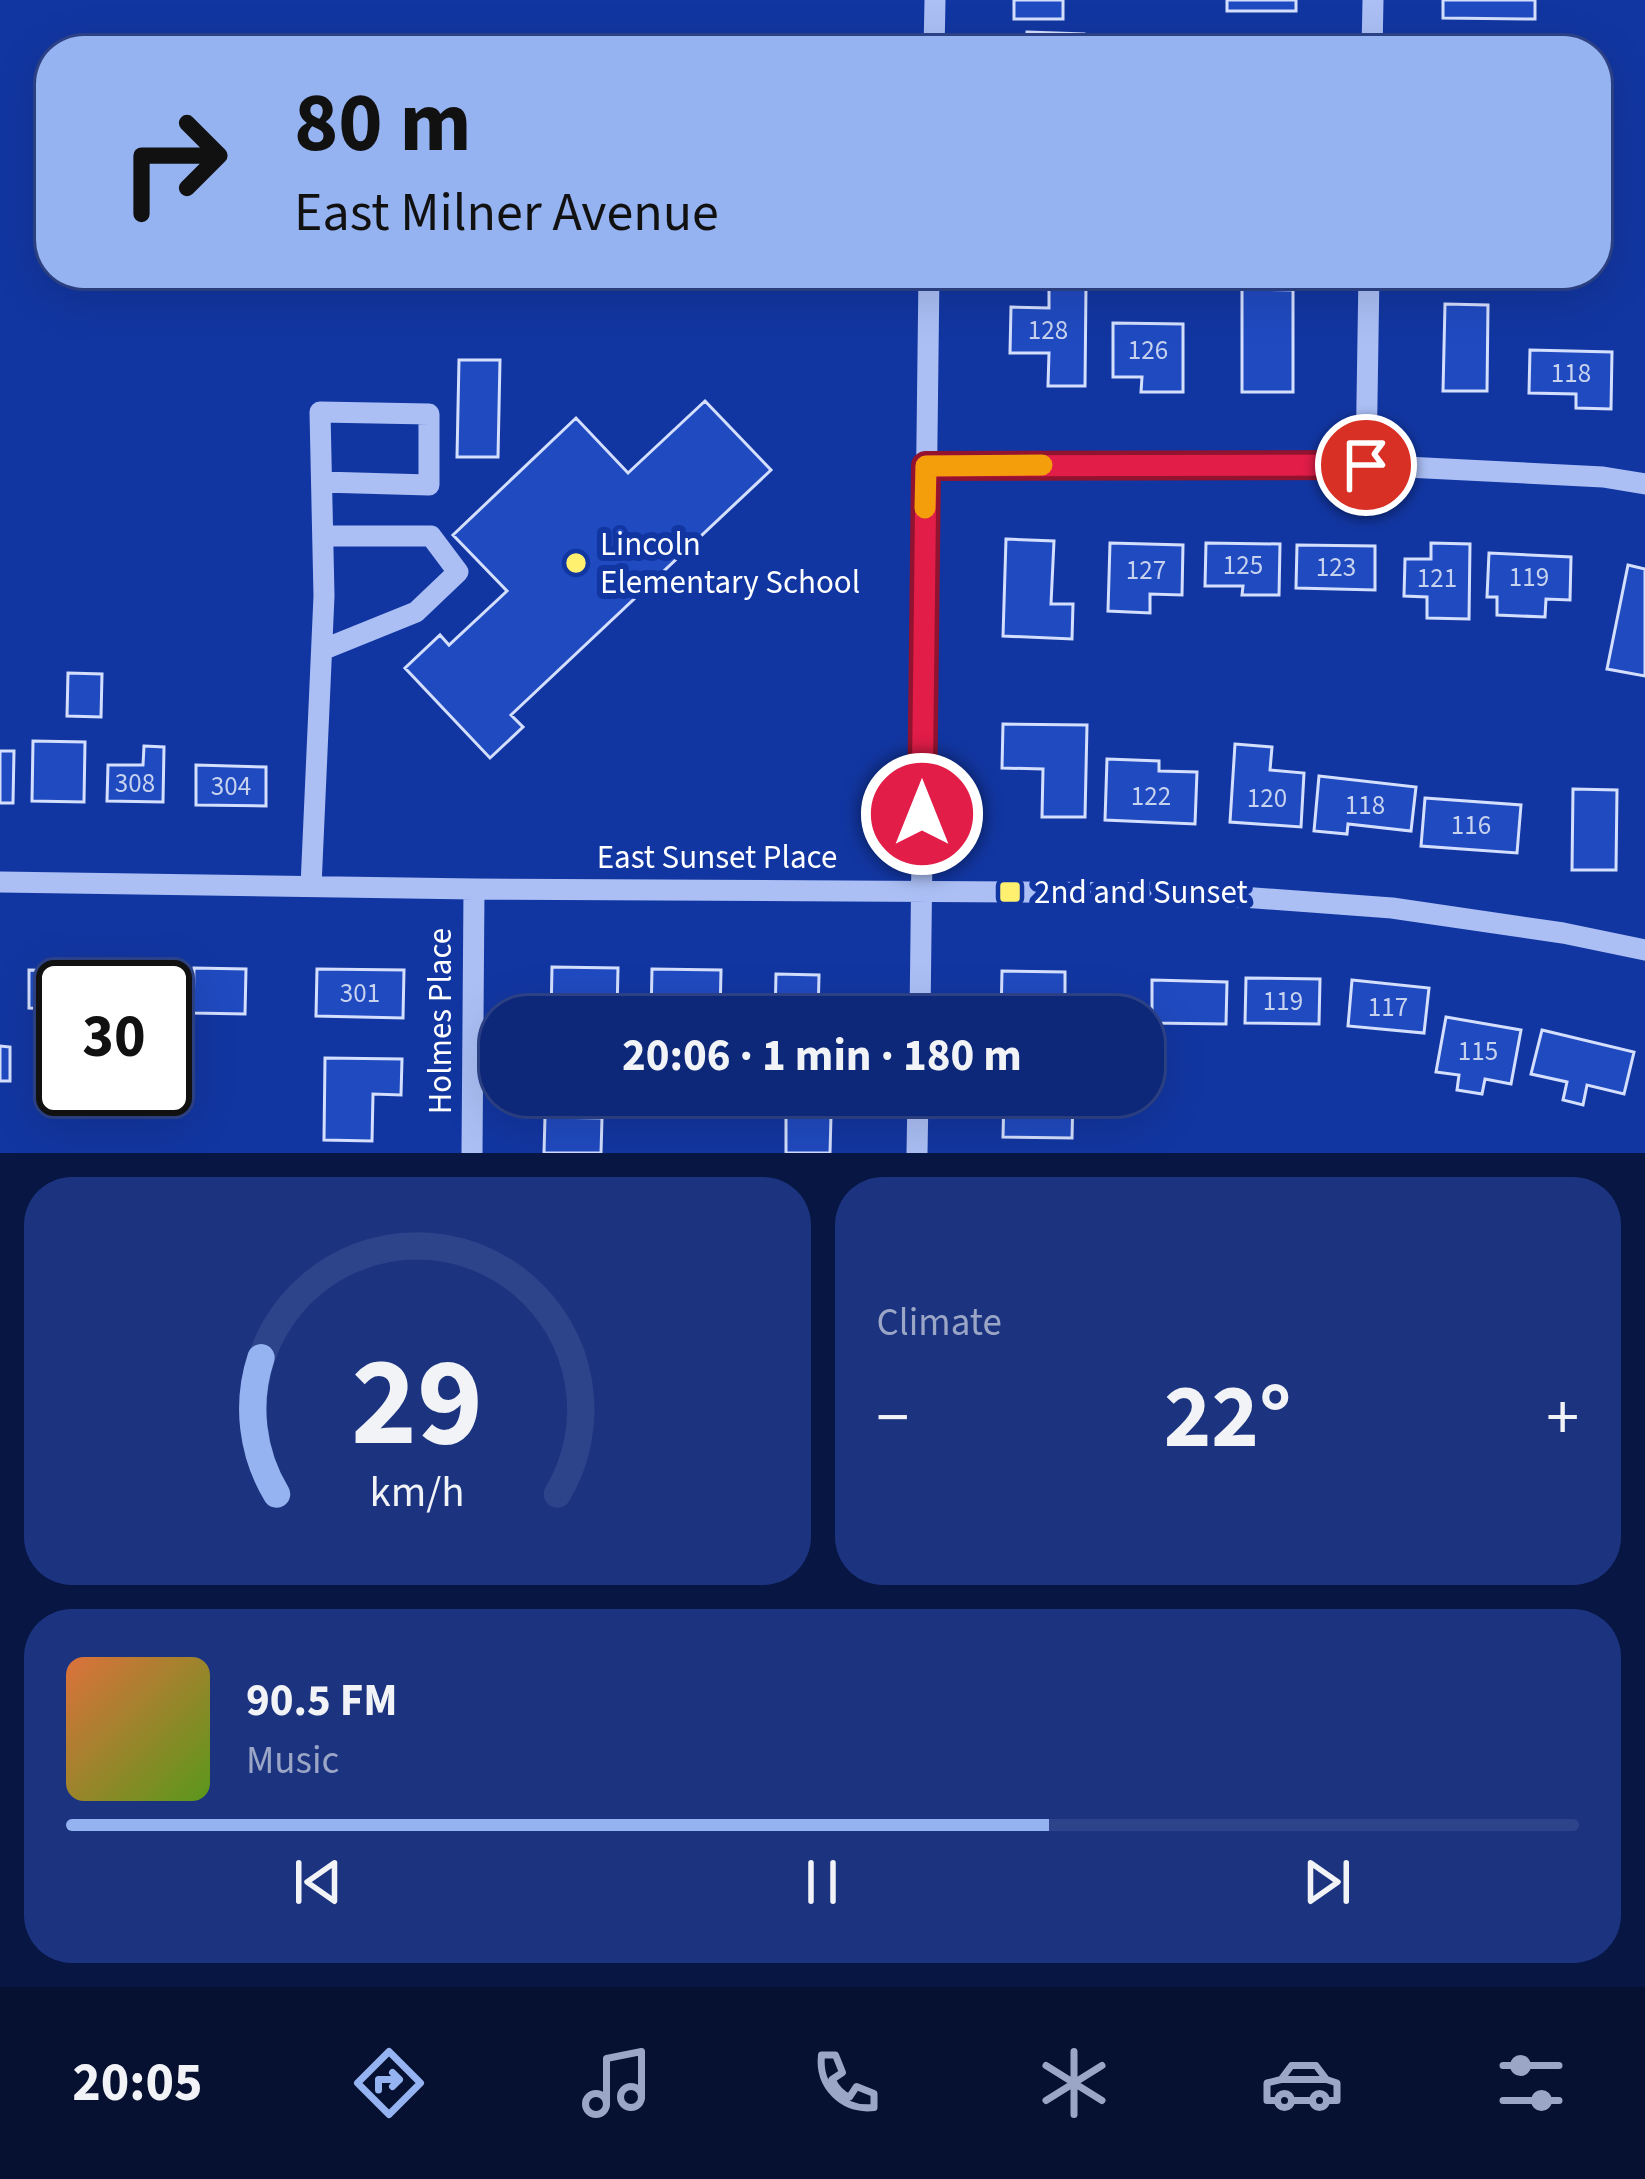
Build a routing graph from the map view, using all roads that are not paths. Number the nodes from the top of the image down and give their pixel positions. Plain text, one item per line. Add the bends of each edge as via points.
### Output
1 (935, 0) edge
2 (1373, 0) edge
3 (934, 36) edge
4 (1372, 36) edge
5 (929, 288) edge
6 (1369, 288) edge
7 (1366, 465) junction
8 (926, 466) junction
9 (322, 482) junction
10 (1645, 484) edge
11 (323, 536) junction
12 (322, 650) junction
13 (0, 882) edge
14 (311, 886) junction
15 (474, 890) junction
16 (922, 891) junction
17 (1645, 950) edge
18 (920, 996) edge
19 (918, 1116) edge
20 (472, 1153) edge
21 (917, 1153) edge

1 - 3 street
2 - 4 street
5 - 8 street
6 - 7 street
7 - 8 street
7 - 10 street
8 - 16 street
9 - 9 street via 320,412 429,415 428,485
9 - 11 street
11 - 12 street
11 - 12 street via 431,536 458,572 416,612
12 - 14 street
13 - 14 street, East Sunset Place
14 - 15 street, East Sunset Place
15 - 16 street, East Sunset Place
15 - 20 street, Holmes Place
16 - 17 street, East Sunset Place via 1337,902
16 - 18 street
19 - 21 street

